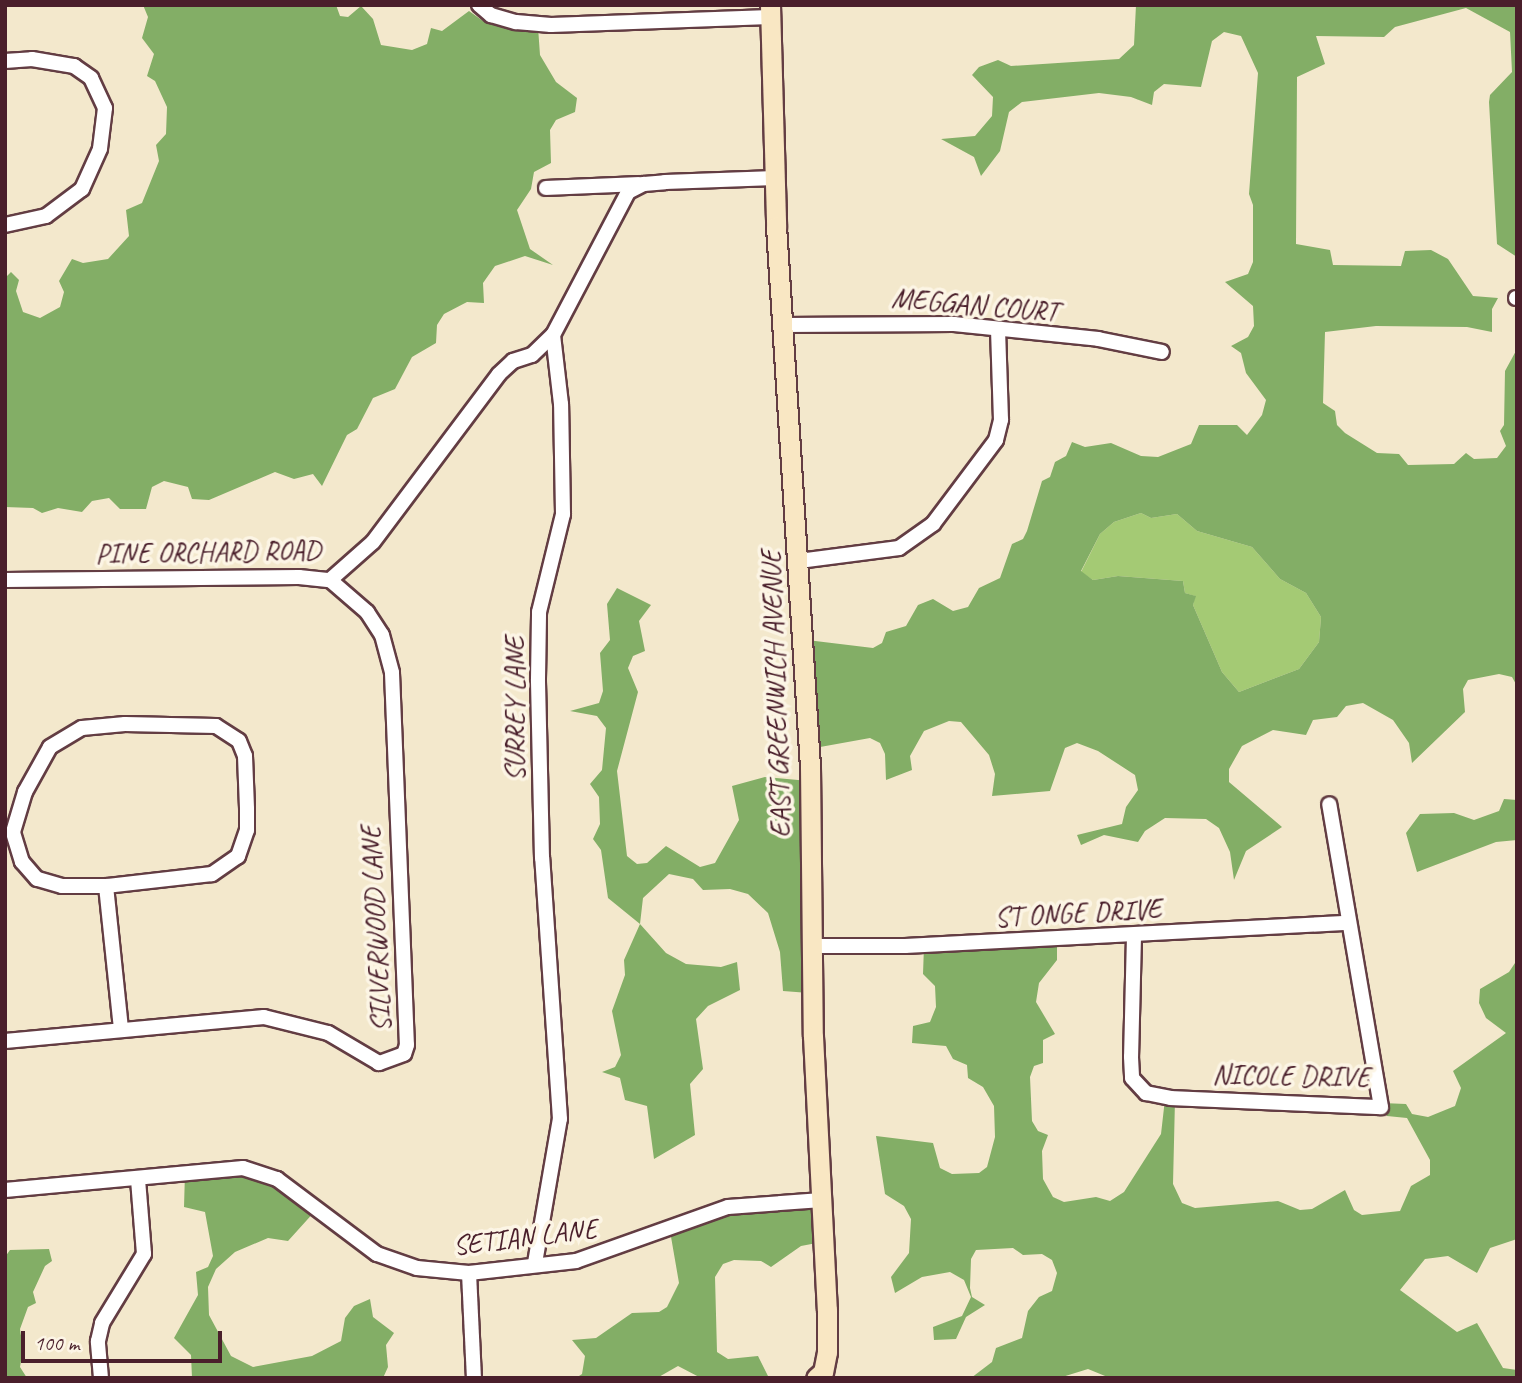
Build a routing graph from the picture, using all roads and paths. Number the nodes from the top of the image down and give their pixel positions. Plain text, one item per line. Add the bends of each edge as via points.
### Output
1 (479, 5) edge
2 (770, 11) edge
3 (5, 61) edge
4 (775, 178) junction
5 (644, 184) junction
6 (546, 188) dead end
7 (5, 225) edge
8 (783, 325) junction
9 (998, 330) junction
10 (553, 335) junction
11 (1161, 352) dead end
12 (799, 561) junction
13 (5, 580) edge
14 (330, 580) junction
15 (1329, 804) dead end
16 (106, 887) junction
17 (1348, 923) junction
18 (1134, 936) junction
19 (810, 946) junction
20 (121, 1028) junction
21 (5, 1041) edge
22 (138, 1179) junction
23 (5, 1190) edge
24 (822, 1200) junction
25 (535, 1263) junction
26 (469, 1273) junction
27 (821, 1376) edge
28 (101, 1378) edge
29 (474, 1378) edge

1 - 2 street via 504,18 551,25
2 - 4 street, EAST GREENWICH AVENUE
3 - 7 street via 32,59 74,66 91,78 105,108 100,149 82,189 46,216
4 - 5 street
4 - 8 street, EAST GREENWICH AVENUE
5 - 6 street
5 - 10 street via 628,192 619,204
8 - 9 street, MEGGAN COURT via 914,321
8 - 12 street, EAST GREENWICH AVENUE
9 - 11 street, MEGGAN COURT via 1098,339
9 - 12 street via 1001,419 996,440 933,524 899,548
10 - 14 street, PINE ORCHARD ROAD via 532,355 513,361 499,374 373,542
10 - 25 street, SURREY LANE via 561,404 563,514 539,612 538,678 542,858 560,1119
12 - 19 street, EAST GREENWICH AVENUE via 810,767
13 - 14 street, PINE ORCHARD ROAD via 299,576
14 - 20 street, SILVERWOOD LANE via 367,612 389,654 407,1036 404,1054 379,1063 328,1033 281,1018
15 - 17 street, NICOLE DRIVE
16 - 16 street via 48,884 22,862 13,832 16,814 50,747 68,733 97,726 203,724 231,733 245,756 247,830 238,856 212,874
16 - 20 street
17 - 18 street, ST ONGE DRIVE
17 - 18 street, NICOLE DRIVE via 1381,1107 1171,1098 1146,1093 1132,1078
18 - 19 street, ST ONGE DRIVE
19 - 24 street, EAST GREENWICH AVENUE
20 - 21 street, SILVERWOOD LANE
22 - 23 street, SETIAN LANE
22 - 26 street, SETIAN LANE via 223,1167 260,1172 292,1189 377,1254 417,1268
22 - 28 street via 145,1254 102,1323 98,1340
24 - 25 street, SETIAN LANE via 729,1207 613,1251 576,1261
24 - 27 street, EAST GREENWICH AVENUE via 827,1338
25 - 26 street, SETIAN LANE
26 - 29 street

